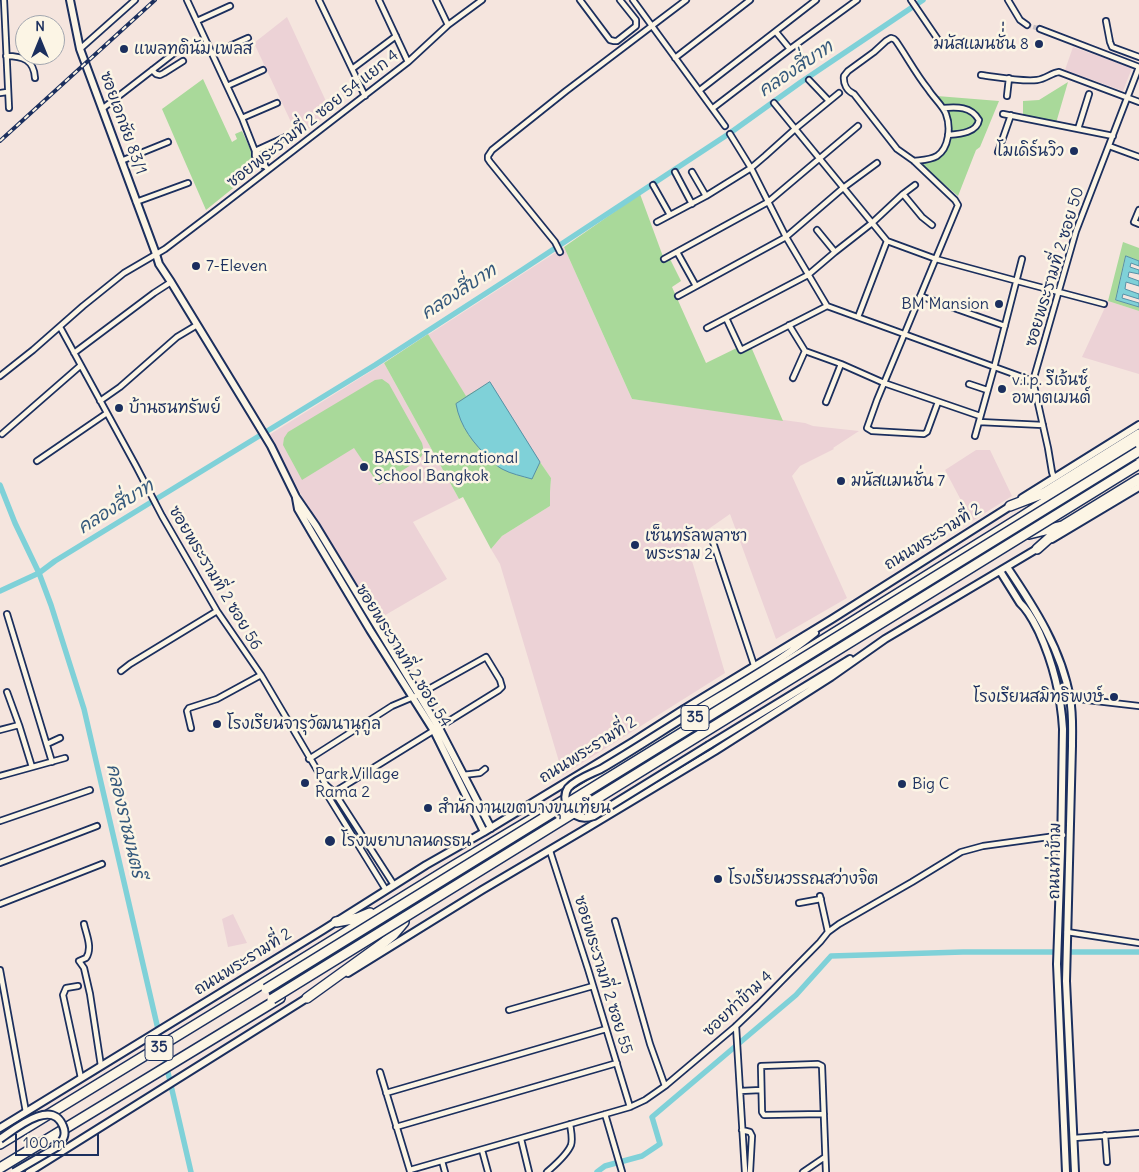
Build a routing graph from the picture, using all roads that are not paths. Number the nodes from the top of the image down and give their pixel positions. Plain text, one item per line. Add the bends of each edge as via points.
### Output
1 (70, 0) edge
2 (135, 0) edge
3 (187, 0) edge
4 (319, 0) edge
5 (379, 0) edge
6 (436, 0) edge
7 (482, 0) edge
8 (580, 0) edge
9 (620, 0) edge
10 (633, 0) edge
11 (686, 0) edge
12 (750, 0) edge
13 (816, 0) edge
14 (857, 0) edge
15 (1008, 0) edge
16 (912, 1) edge
17 (2, 3) edge
18 (230, 6) dead end
19 (197, 21) junction
20 (1106, 21) dead end
21 (448, 25) junction
22 (652, 25) junction
23 (1027, 25) tunnel mouth
24 (1040, 29) tunnel mouth
25 (776, 32) junction
26 (396, 36) junction
27 (248, 38) dead end
28 (941, 44) dead end
29 (182, 46) dead end
30 (80, 49) junction
31 (790, 49) junction
32 (212, 54) junction
33 (6, 56) junction
34 (1139, 57) edge
35 (676, 58) junction
36 (183, 60) dead end
37 (408, 62) junction
38 (352, 69) junction
39 (152, 70) junction
40 (263, 70) dead end
41 (1138, 70) edge
42 (981, 75) dead end
43 (35, 78) dead end
44 (1009, 78) junction
45 (809, 80) dead end
46 (227, 86) junction
47 (700, 90) junction
48 (0, 92) edge
49 (8, 92) junction
50 (838, 94) dead end
51 (1089, 94) dead end
52 (365, 96) junction
53 (1007, 96) dead end
54 (1127, 97) junction
55 (829, 101) junction
56 (1139, 102) edge
57 (277, 103) dead end
58 (774, 103) dead end
59 (9, 108) dead end
60 (713, 108) junction
61 (943, 108) junction
62 (102, 109) junction
63 (1003, 114) dead end
64 (1011, 116) junction
65 (242, 118) junction
66 (725, 126) dead end
67 (858, 126) dead end
68 (795, 129) junction
69 (1078, 129) junction
70 (730, 134) dead end
71 (948, 135) junction
72 (290, 136) dead end
73 (1113, 136) junction
74 (168, 142) dead end
75 (1109, 146) junction
76 (255, 151) junction
77 (998, 152) dead end
78 (1139, 157) edge
79 (820, 158) junction
80 (121, 161) junction
81 (914, 161) junction
82 (877, 163) dead end
83 (267, 167) junction
84 (750, 168) junction
85 (675, 172) dead end
86 (692, 172) dead end
87 (188, 183) dead end
88 (653, 185) dead end
89 (915, 185) dead end
90 (843, 188) junction
91 (903, 194) junction
92 (706, 196) junction
93 (136, 202) junction
94 (768, 202) junction
95 (692, 204) junction
96 (1139, 210) edge
97 (670, 215) junction
98 (657, 222) dead end
99 (872, 223) junction
100 (1139, 224) edge
101 (932, 225) dead end
102 (817, 230) dead end
103 (786, 237) junction
104 (888, 241) junction
105 (560, 252) dead end
106 (677, 252) junction
107 (835, 252) junction
108 (156, 254) junction
109 (664, 258) dead end
110 (936, 259) junction
111 (1022, 259) dead end
112 (808, 275) junction
113 (171, 282) junction
114 (1017, 282) junction
115 (696, 286) junction
116 (1059, 293) junction
117 (678, 296) dead end
118 (920, 296) junction
119 (1104, 304) dead end
120 (827, 306) junction
121 (858, 317) junction
122 (726, 318) junction
123 (197, 325) junction
124 (789, 326) junction
125 (1005, 326) junction
126 (60, 327) junction
127 (708, 328) dead end
128 (904, 335) junction
129 (805, 350) junction
130 (74, 353) junction
131 (841, 364) junction
132 (80, 366) junction
133 (994, 368) junction
134 (0, 376) edge
135 (794, 378) dead end
136 (1033, 381) junction
137 (884, 383) junction
138 (969, 384) dead end
139 (988, 390) junction
140 (100, 401) junction
141 (826, 402) dead end
142 (938, 402) junction
143 (107, 413) junction
144 (980, 416) junction
145 (979, 422) junction
146 (1043, 425) junction
147 (1139, 425) edge
148 (2, 434) dead end
149 (1139, 434) edge
150 (975, 436) dead end
151 (1139, 442) edge
152 (1139, 450) edge
153 (37, 461) dead end
154 (1139, 466) edge
155 (1054, 478) junction
156 (1139, 480) edge
157 (1139, 487) edge
158 (1044, 493) junction
159 (1010, 506) junction
160 (1018, 519) junction
161 (1064, 525) junction
162 (1029, 534) junction
163 (712, 539) dead end
164 (1037, 549) junction
165 (1007, 567) junction
166 (1000, 571) junction
167 (1032, 604) junction
168 (1025, 608) junction
169 (217, 611) junction
170 (7, 614) dead end
171 (832, 619) junction
172 (869, 649) junction
173 (754, 665) junction
174 (122, 671) dead end
175 (261, 675) junction
176 (7, 692) dead end
177 (415, 696) junction
178 (1070, 698) junction
179 (1139, 706) edge
180 (19, 725) junction
181 (190, 728) dead end
182 (436, 729) junction
183 (0, 730) edge
184 (60, 738) dead end
185 (47, 744) junction
186 (65, 758) dead end
187 (309, 758) junction
188 (52, 762) junction
189 (32, 767) junction
190 (485, 770) dead end
191 (463, 775) junction
192 (0, 776) edge
193 (326, 785) junction
194 (90, 790) dead end
195 (334, 792) junction
196 (328, 796) junction
197 (0, 821) edge
198 (96, 826) dead end
199 (491, 828) junction
200 (484, 832) junction
201 (1069, 835) junction
202 (1061, 836) junction
203 (550, 851) junction
204 (0, 863) edge
205 (102, 864) dead end
206 (394, 886) junction
207 (386, 890) junction
208 (799, 903) dead end
209 (0, 904) edge
210 (389, 906) junction
211 (615, 921) dead end
212 (336, 922) junction
213 (404, 922) junction
214 (84, 924) dead end
215 (828, 932) junction
216 (1067, 932) junction
217 (1139, 943) edge
218 (0, 970) edge
219 (78, 986) dead end
220 (593, 986) junction
221 (266, 989) dead end
222 (307, 998) junction
223 (272, 999) dead end
224 (509, 1010) dead end
225 (736, 1026) junction
226 (606, 1029) junction
227 (617, 1063) junction
228 (101, 1066) junction
229 (380, 1072) dead end
230 (81, 1078) junction
231 (665, 1086) junction
232 (761, 1090) junction
233 (740, 1091) junction
234 (386, 1093) junction
235 (630, 1107) junction
236 (26, 1112) junction
237 (606, 1114) junction
238 (824, 1114) junction
239 (570, 1124) junction
240 (396, 1127) junction
241 (0, 1128) edge
242 (742, 1130) junction
243 (1139, 1133) edge
244 (1106, 1135) junction
245 (1074, 1138) junction
246 (0, 1139) edge
247 (521, 1139) junction
248 (0, 1144) edge
249 (482, 1150) junction
250 (825, 1157) junction
251 (442, 1161) junction
252 (1108, 1162) dead end
253 (0, 1168) edge
254 (410, 1171) edge
255 (14, 1172) edge
256 (29, 1172) edge
257 (445, 1172) edge
258 (488, 1172) edge
259 (529, 1172) edge
260 (547, 1172) edge
261 (622, 1172) edge
262 (745, 1172) edge
263 (750, 1172) edge
264 (803, 1172) edge
265 (826, 1172) edge
266 (1066, 1172) edge
267 (1075, 1172) edge

1 - 30 main road, ซอยเอกชัย 83/1
2 - 30 street
3 - 19 street
4 - 38 street
5 - 26 street
6 - 21 street
7 - 21 street, ซอยพระรามที่ 2 ซอย 54 แยก 4
8 - 9 street via 610,40 617,41 636,26 636,20
10 - 22 street
11 - 22 street
12 - 35 street
13 - 25 street
14 - 31 street
15 - 23 street via 1020,20
16 - 28 street
17 - 33 street
18 - 19 street
19 - 32 street
20 - 34 street via 1112,47
21 - 37 street, ซอยพระรามที่ 2 ซอย 54 แยก 4
22 - 35 street
22 - 105 street via 529,120 488,156
24 - 41 street
25 - 31 street
25 - 47 street
26 - 37 street
26 - 38 street
27 - 32 street
29 - 39 street
30 - 62 main road, ซอยเอกชัย 83/1
31 - 60 street
32 - 46 street
33 - 43 street via 24,58 34,67
33 - 49 street
35 - 47 street
36 - 39 street via 160,75
37 - 52 street, ซอยพระรามที่ 2 ซอย 54 แยก 4
38 - 52 street
39 - 62 street
40 - 46 street
41 - 54 street, ซอยพระรามที่ 2 ซอย 50
42 - 44 street
44 - 53 street
44 - 54 street via 1040,80 1059,72
45 - 55 street
46 - 65 street
47 - 60 street
48 - 49 street
49 - 59 street
50 - 55 street
51 - 69 street
52 - 83 street, ซอยพระรามที่ 2 ซอย 54 แยก 4
54 - 56 street
54 - 73 street, ซอยพระรามที่ 2 ซอย 50
55 - 68 street
57 - 65 street
58 - 68 street
60 - 66 street
61 - 71 street via 948,118
61 - 71 street via 965,108 979,120 972,130
61 - 81 street via 891,38 844,76 850,92 897,148
62 - 80 main road, ซอยเอกชัย 83/1
63 - 64 street
64 - 69 street
64 - 77 street
65 - 76 street
67 - 79 street
68 - 79 street
68 - 84 street
69 - 73 street
70 - 84 street
71 - 81 street via 942,151 936,156
72 - 76 street
73 - 75 street, ซอยพระรามที่ 2 ซอย 50
74 - 80 street
75 - 78 street
75 - 116 street, ซอยพระรามที่ 2 ซอย 50 via 1076,232
76 - 83 street via 263,157
79 - 90 street
79 - 94 street
80 - 93 main road, ซอยเอกชัย 83/1
81 - 110 street via 958,205
82 - 90 street
83 - 108 street, ซอยพระรามที่ 2 ซอย 54 แยก 4 via 215,211
84 - 92 street
84 - 94 street
85 - 95 street
86 - 92 street
87 - 93 street
88 - 97 street
89 - 91 street
90 - 99 street
90 - 103 street
91 - 99 street
91 - 101 street via 922,218
92 - 95 street
93 - 108 main road, ซอยเอกชัย 83/1
94 - 103 street
94 - 106 street
95 - 97 street
96 - 100 street via 1134,222
97 - 98 street
99 - 104 street
99 - 107 street
102 - 107 street
103 - 112 street
103 - 115 street
104 - 110 street
104 - 121 street
106 - 109 street
106 - 115 street
107 - 112 street
108 - 113 main road, ซอยพระรามที่ 2 ซอย 54
108 - 126 street, ซอยพระรามที่ 2 ซอย 54 แยก 4 via 124,273
110 - 114 street
110 - 118 street
111 - 114 street
112 - 120 street
112 - 122 street
113 - 123 main road, ซอยพระรามที่ 2 ซอย 54
113 - 130 street
114 - 116 street
114 - 125 street
115 - 117 street
116 - 119 street
116 - 136 street, ซอยพระรามที่ 2 ซอย 50
118 - 125 street
118 - 128 street
120 - 121 street
120 - 124 street
121 - 128 street
122 - 124 street via 741,350
122 - 127 street
123 - 140 street via 177,337
123 - 177 main road, ซอยพระรามที่ 2 ซอย 54 via 271,446 296,497 298,509
124 - 129 street
125 - 133 street
126 - 130 street, ซอยพระรามที่ 2 ซอย 56
126 - 134 street, ซอยพระรามที่ 2 ซอย 54 แยก 4
128 - 133 street
128 - 137 street
129 - 131 street
129 - 135 street
130 - 132 street, ซอยพระรามที่ 2 ซอย 56
131 - 137 street
131 - 141 street
132 - 140 street, ซอยพระรามที่ 2 ซอย 56
132 - 148 street
133 - 136 street
133 - 139 street
136 - 146 street, ซอยพระรามที่ 2 ซอย 50
137 - 142 street
137 - 142 street via 867,426 870,431 924,434
138 - 139 street
139 - 144 street
140 - 143 street, ซอยพระรามที่ 2 ซอย 56
142 - 144 street
143 - 153 street
143 - 169 street, ซอยพระรามที่ 2 ซอย 56
144 - 145 street
145 - 146 street
145 - 150 street
146 - 155 street, ซอยพระรามที่ 2 ซอย 50
147 - 155 main road, ถนนพระรามที่ 2 / 35
149 - 158 highway
151 - 160 highway, ถนนพระรามที่ 2 / 35
152 - 221 highway, bridge
154 - 162 highway, 35
154 - 223 highway, bridge
155 - 159 main road, ถนนพระรามที่ 2 / 35
156 - 161 highway
157 - 164 main road, 35
158 - 159 highway
158 - 160 highway
159 - 171 main road, ถนนพระรามที่ 2 / 35
160 - 210 highway, ถนนพระรามที่ 2 / 35
161 - 162 highway
161 - 164 highway
162 - 213 highway, 35
163 - 173 street
164 - 165 main road, 35
165 - 166 main road, 35
165 - 167 main road, ถนนท่าข้าม
166 - 168 main road, ถนนท่าข้าม
166 - 172 main road, 35
167 - 168 main road
167 - 178 main road, ถนนท่าข้าม via 1061,666
168 - 202 main road, ถนนท่าข้าม via 1044,644 1060,699 1063,729
169 - 174 street
169 - 175 street, ซอยพระรามที่ 2 ซอย 56
170 - 185 street
171 - 172 main road, bridge via 799,646 572,785 566,792 567,805 577,816 594,816
171 - 173 main road, ถนนพระรามที่ 2 / 35
172 - 203 main road, 35 via 772,716
173 - 199 main road, ถนนพระรามที่ 2 / 35
175 - 181 street via 218,699 189,708
175 - 187 street, ซอยพระรามที่ 2 ซอย 56
176 - 180 street
177 - 182 main road, ซอยพระรามที่ 2 ซอย 54
177 - 182 street via 486,657 502,687
177 - 187 street via 392,706
178 - 179 street
178 - 201 main road, ถนนท่าข้าม
180 - 183 street
180 - 189 street
182 - 191 main road, ซอยพระรามที่ 2 ซอย 54
182 - 195 street
182 - 200 main road, ซอยพระรามที่ 2 ซอย 54
184 - 185 street
185 - 188 street
186 - 188 street
187 - 193 street, ซอยพระรามที่ 2 ซอย 56
188 - 189 street
189 - 192 street
190 - 191 street
191 - 199 main road, ซอยพระรามที่ 2 ซอย 54
193 - 195 street, ซอยพระรามที่ 2 ซอย 56
193 - 196 street, ซอยพระรามที่ 2 ซอย 56
194 - 197 street
195 - 196 street
195 - 206 street, ซอยพระรามที่ 2 ซอย 56
196 - 207 street, ซอยพระรามที่ 2 ซอย 56
198 - 204 street
199 - 200 main road, ถนนพระรามที่ 2 / 35
200 - 206 main road, ถนนพระรามที่ 2 / 35
201 - 202 street, ซอยท่าข้าม 4
201 - 216 main road, ถนนท่าข้าม
202 - 215 street, ซอยท่าข้าม 4 via 961,852
202 - 266 main road, ถนนท่าข้าม via 1057,959
203 - 220 street, ซอยพระรามที่ 2 ซอย 55
203 - 222 main road, 35
205 - 209 street
206 - 207 main road, ถนนพระรามที่ 2 / 35
207 - 212 main road, ถนนพระรามที่ 2 / 35
208 - 215 street via 820,898
210 - 212 highway via 358,918
210 - 248 highway, ถนนพระรามที่ 2 / 35
211 - 231 street
212 - 228 main road, ถนนพระรามที่ 2 / 35
213 - 222 highway via 382,944
213 - 253 highway, 35
214 - 228 street via 90,952 79,961 84,968
215 - 225 street, ซอยท่าข้าม 4
216 - 217 street
216 - 245 main road, ถนนท่าข้าม via 1066,981
218 - 236 street
219 - 230 street via 66,988 63,995
220 - 224 street
220 - 226 street, ซอยพระรามที่ 2 ซอย 55
222 - 256 main road, 35
225 - 231 street, ซอยท่าข้าม 4
225 - 233 street
226 - 227 street, ซอยพระรามที่ 2 ซอย 55
226 - 234 street
227 - 235 street, ซอยพระรามที่ 2 ซอย 55
227 - 240 street
228 - 230 main road, ถนนพระรามที่ 2 / 35
229 - 234 street
230 - 236 main road, ถนนพระรามที่ 2 / 35
231 - 235 street, ซอยท่าข้าม 4
232 - 233 street
232 - 238 street via 764,1115
232 - 238 street via 761,1066 820,1064
233 - 242 street
234 - 240 street
235 - 237 street, ซอยท่าข้าม 4
236 - 241 main road, ถนนพระรามที่ 2 / 35
237 - 239 street, ซอยท่าข้าม 4
237 - 261 street
238 - 250 street
239 - 247 street, ซอยท่าข้าม 4
239 - 260 street via 571,1145
240 - 254 street
242 - 262 street
242 - 263 street via 752,1136
243 - 244 street
244 - 245 street
244 - 252 street
245 - 267 main road, ถนนท่าข้าม
246 - 255 main road, bridge via 43,1114 56,1116 63,1125 65,1136 57,1147
247 - 249 street, ซอยท่าข้าม 4
247 - 259 street
249 - 251 street, ซอยท่าข้าม 4
249 - 258 street
250 - 264 street
250 - 265 street
251 - 254 street, ซอยท่าข้าม 4
251 - 257 street

